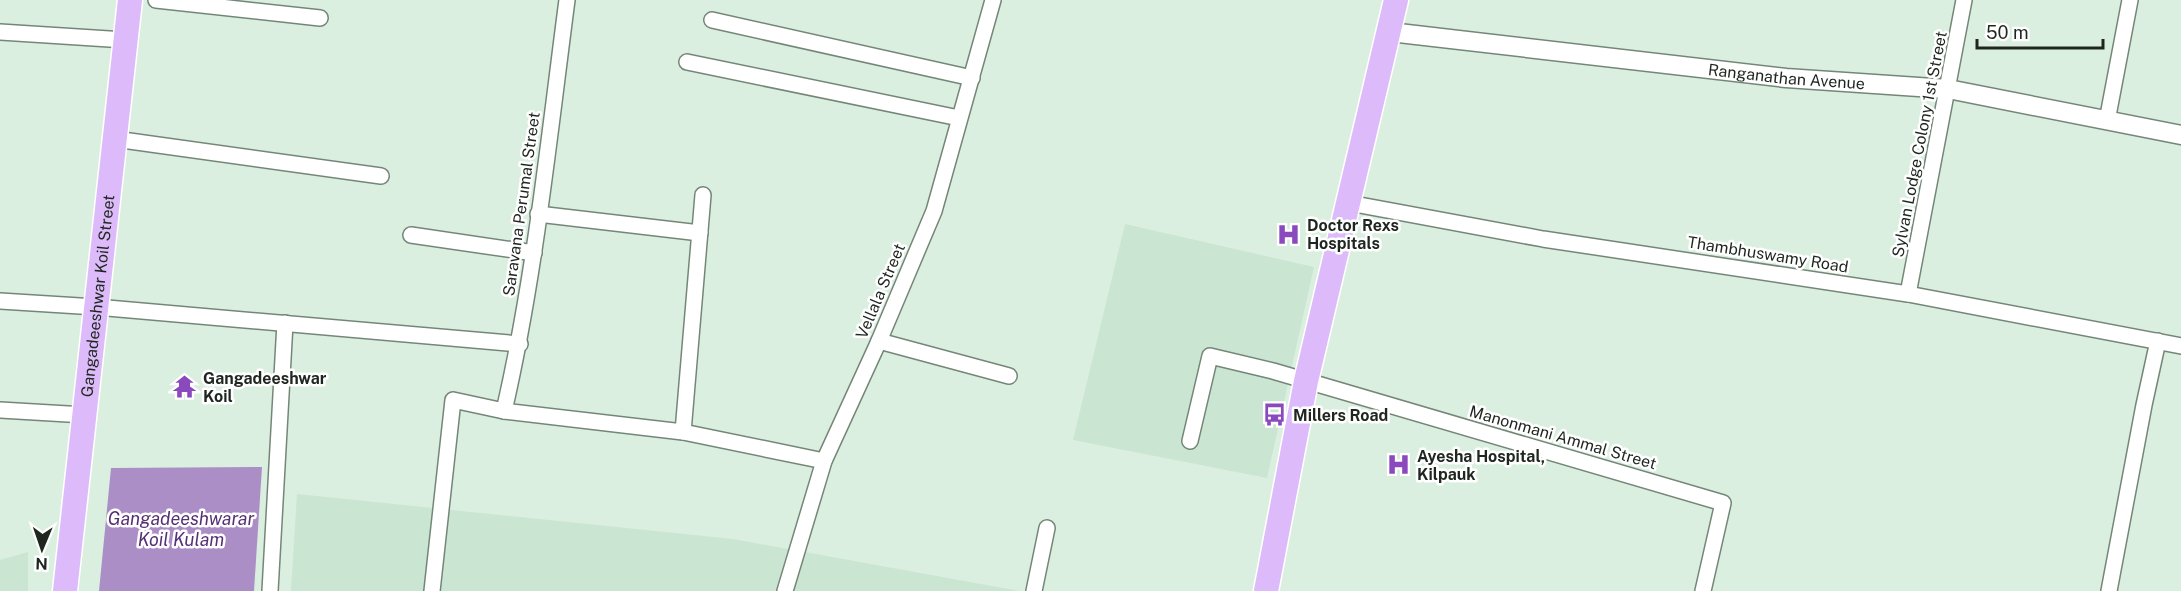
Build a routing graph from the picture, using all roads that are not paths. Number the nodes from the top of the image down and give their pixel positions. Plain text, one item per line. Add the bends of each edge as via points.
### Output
1 (129, 0) edge
2 (156, 0) edge
3 (567, 0) edge
4 (993, 0) edge
5 (1396, 0) edge
6 (1964, 0) edge
7 (2130, 0) edge
8 (320, 18) dead end
9 (712, 21) dead end
10 (0, 32) edge
11 (1390, 32) junction
12 (125, 40) junction
13 (687, 62) dead end
14 (972, 78) junction
15 (1948, 89) junction
16 (959, 118) junction
17 (2107, 121) junction
18 (2181, 135) edge
19 (115, 139) junction
20 (381, 176) dead end
21 (703, 195) dead end
22 (1349, 202) junction
23 (538, 214) junction
24 (700, 233) junction
25 (411, 236) dead end
26 (534, 253) junction
27 (1908, 294) junction
28 (0, 301) edge
29 (96, 307) junction
30 (285, 323) junction
31 (879, 341) junction
32 (2158, 341) junction
33 (520, 344) junction
34 (2181, 346) edge
35 (1009, 376) dead end
36 (1306, 381) junction
37 (0, 410) edge
38 (504, 411) junction
39 (84, 415) junction
40 (682, 432) junction
41 (1190, 441) dead end
42 (824, 461) junction
43 (1047, 528) dead end
44 (65, 591) edge
45 (270, 591) edge
46 (432, 591) edge
47 (785, 591) edge
48 (1034, 591) edge
49 (1266, 591) edge
50 (1703, 591) edge
51 (2109, 591) edge

1 - 12 main road, Gangadeeshwar Koil Street
2 - 8 street
3 - 23 street, Saravana Perumal Street
4 - 14 street, Vellala Street
5 - 11 main road
6 - 15 street, Sylvan Lodge Colony 1st Street
7 - 17 street
9 - 14 street
10 - 12 street
11 - 15 street, Ranganathan Avenue via 1786,78
11 - 22 main road
12 - 19 main road, Gangadeeshwar Koil Street
13 - 16 street
14 - 16 street, Vellala Street
15 - 17 street, Ranganathan Avenue
15 - 27 street, Sylvan Lodge Colony 1st Street
16 - 31 street, Vellala Street via 934,211
17 - 18 street, Ranganathan Avenue
19 - 20 street
19 - 29 main road, Gangadeeshwar Koil Street
21 - 24 street
22 - 27 street, Thambhuswamy Road via 1543,239
22 - 36 main road
23 - 24 street
23 - 26 street, Saravana Perumal Street
24 - 40 street
25 - 26 street
26 - 33 street, Saravana Perumal Street
27 - 32 street, Thambhuswamy Road
28 - 29 street
29 - 30 street
29 - 39 main road, Gangadeeshwar Koil Street
30 - 33 street
30 - 45 street
31 - 35 street
31 - 42 street, Vellala Street
32 - 34 street, Thambhuswamy Road
32 - 51 street
33 - 38 street, Saravana Perumal Street
36 - 41 street via 1210,356
36 - 49 main road
36 - 50 street, Manonmani Ammal Street via 1723,503
37 - 39 street
38 - 40 street
38 - 46 street via 453,400
39 - 44 main road, Gangadeeshwar Koil Street
40 - 42 street
42 - 47 street, Vellala Street
43 - 48 street

